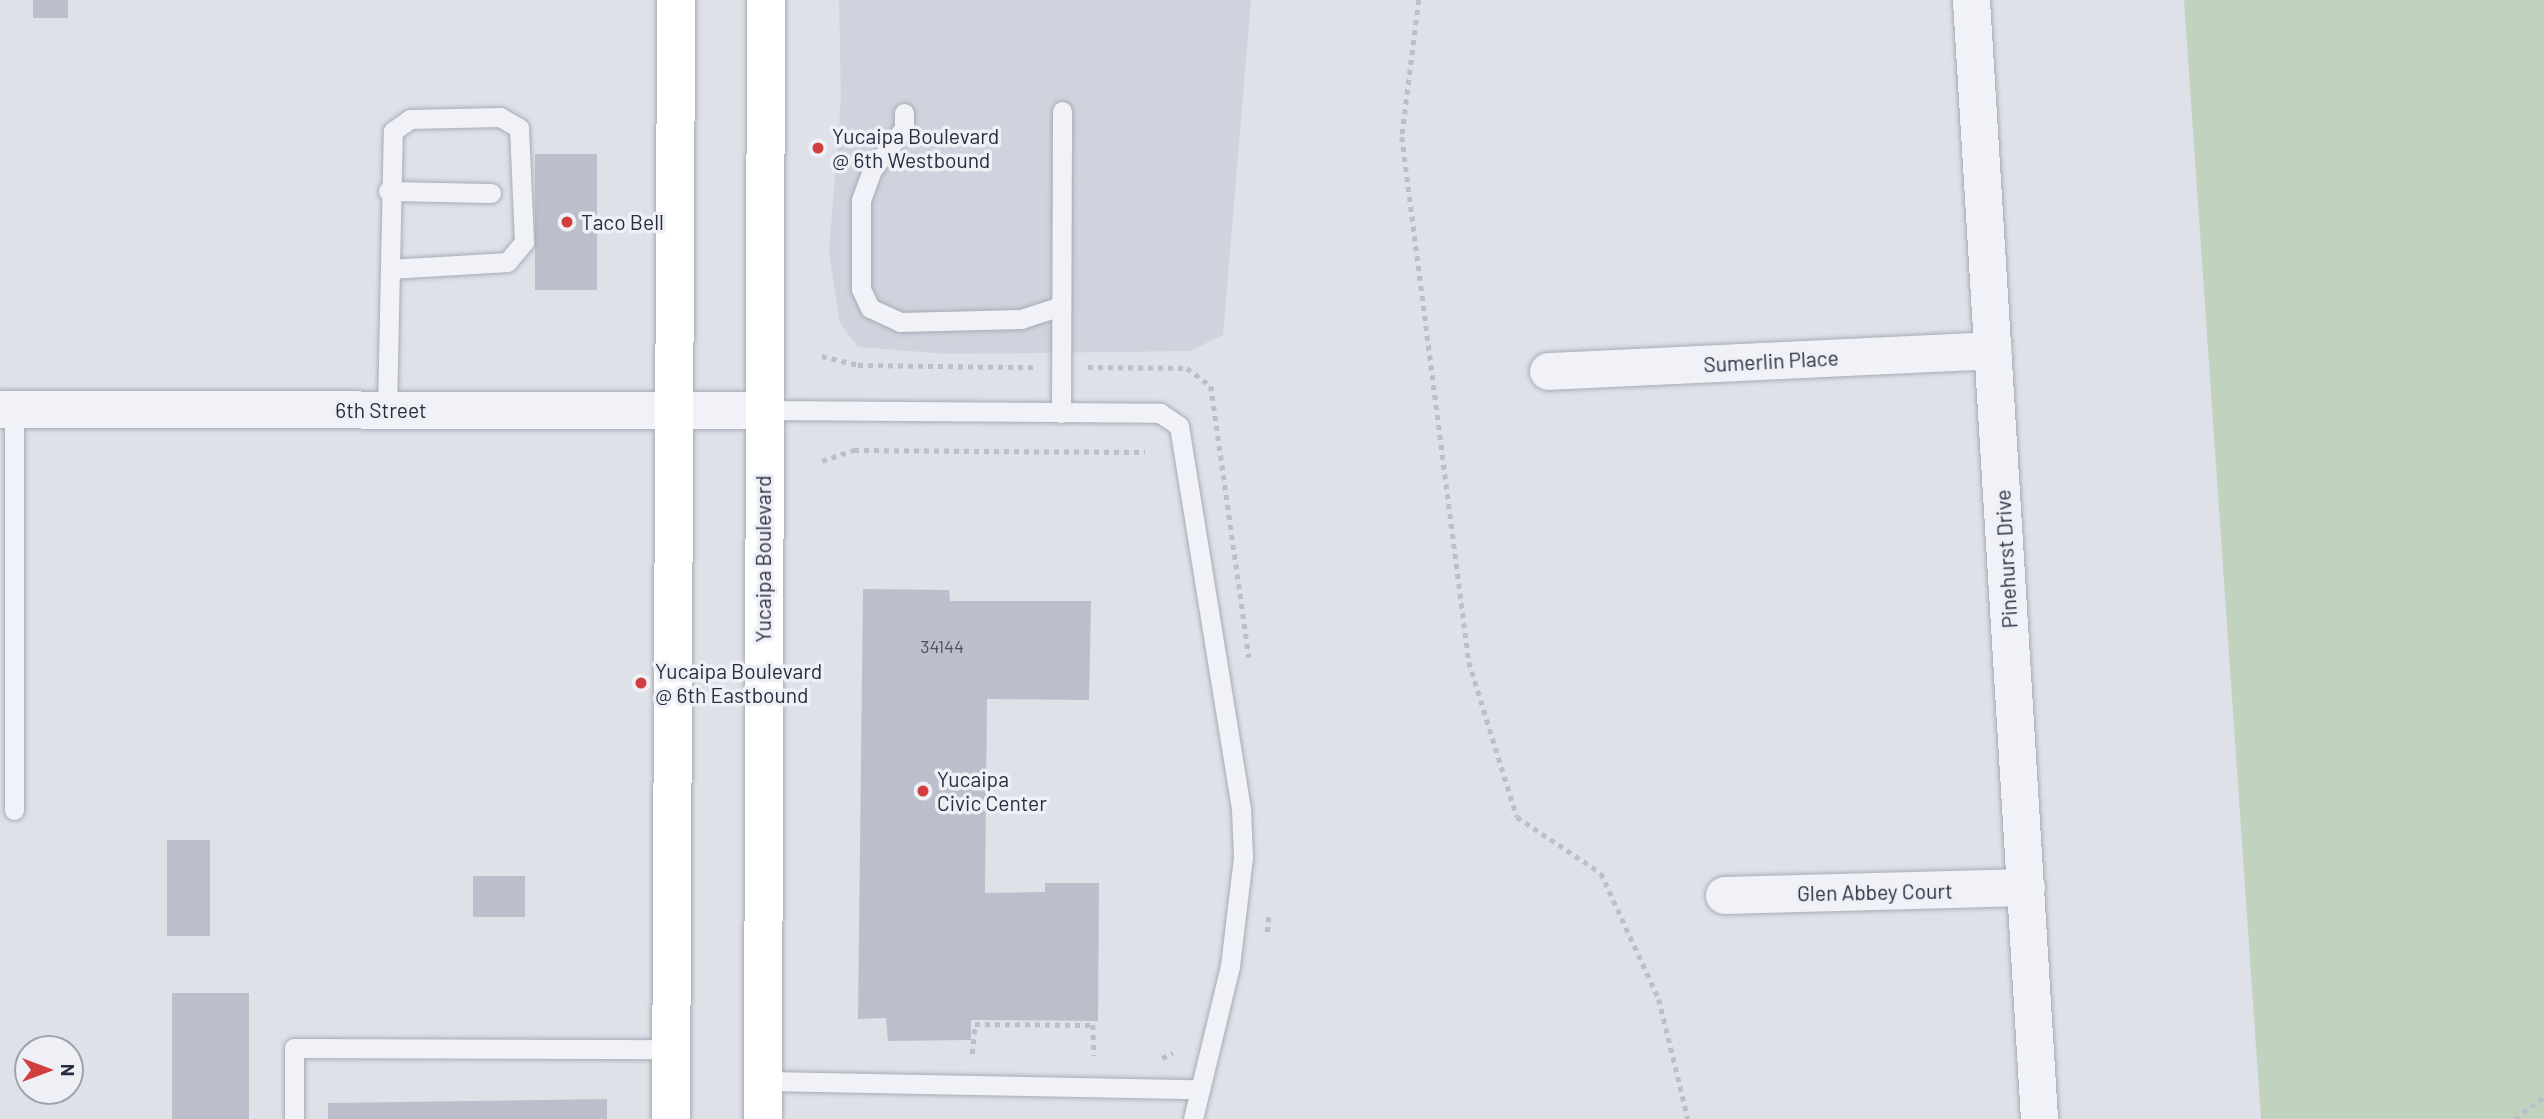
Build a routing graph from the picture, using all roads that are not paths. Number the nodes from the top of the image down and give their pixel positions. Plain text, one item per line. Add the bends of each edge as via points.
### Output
1 (676, 0) edge
2 (766, 0) edge
3 (1971, 0) edge
4 (1062, 111) dead end
5 (904, 113) dead end
6 (388, 191) junction
7 (491, 193) dead end
8 (390, 269) junction
9 (1061, 306) junction
10 (1993, 350) junction
11 (1548, 371) dead end
12 (7, 409) edge
13 (387, 410) junction
14 (675, 410) junction
15 (763, 410) junction
16 (1061, 413) junction
17 (7, 472) edge
18 (14, 810) dead end
19 (2026, 887) junction
20 (1724, 895) dead end
21 (671, 1049) junction
22 (763, 1081) junction
23 (1198, 1089) junction
24 (294, 1119) edge
25 (671, 1119) edge
26 (763, 1119) edge
27 (1193, 1119) edge
28 (2039, 1119) edge

1 - 14 main road
2 - 15 main road, Yucaipa Boulevard
3 - 10 street, Pinehurst Drive
4 - 9 lane
5 - 9 lane via 904,128 872,170 861,200 861,289 870,309 900,322 1021,319
6 - 7 lane
6 - 8 lane
6 - 8 lane via 393,131 410,119 500,117 519,128 524,243 507,262 484,268
8 - 13 lane
9 - 16 lane
10 - 11 street, Sumerlin Place
10 - 19 street, Pinehurst Drive
12 - 13 street, 6th Street
12 - 17 lane
13 - 14 street, 6th Street
14 - 15 street, 6th Street
14 - 21 main road
15 - 16 lane
15 - 22 main road, Yucaipa Boulevard
16 - 23 lane via 1160,413 1172,416 1183,443 1241,809 1243,857 1230,966
17 - 18 lane
19 - 20 street, Glen Abbey Court
19 - 28 street, Pinehurst Drive
21 - 24 lane via 294,1048
21 - 25 main road
22 - 23 lane
22 - 26 main road, Yucaipa Boulevard
23 - 27 lane

